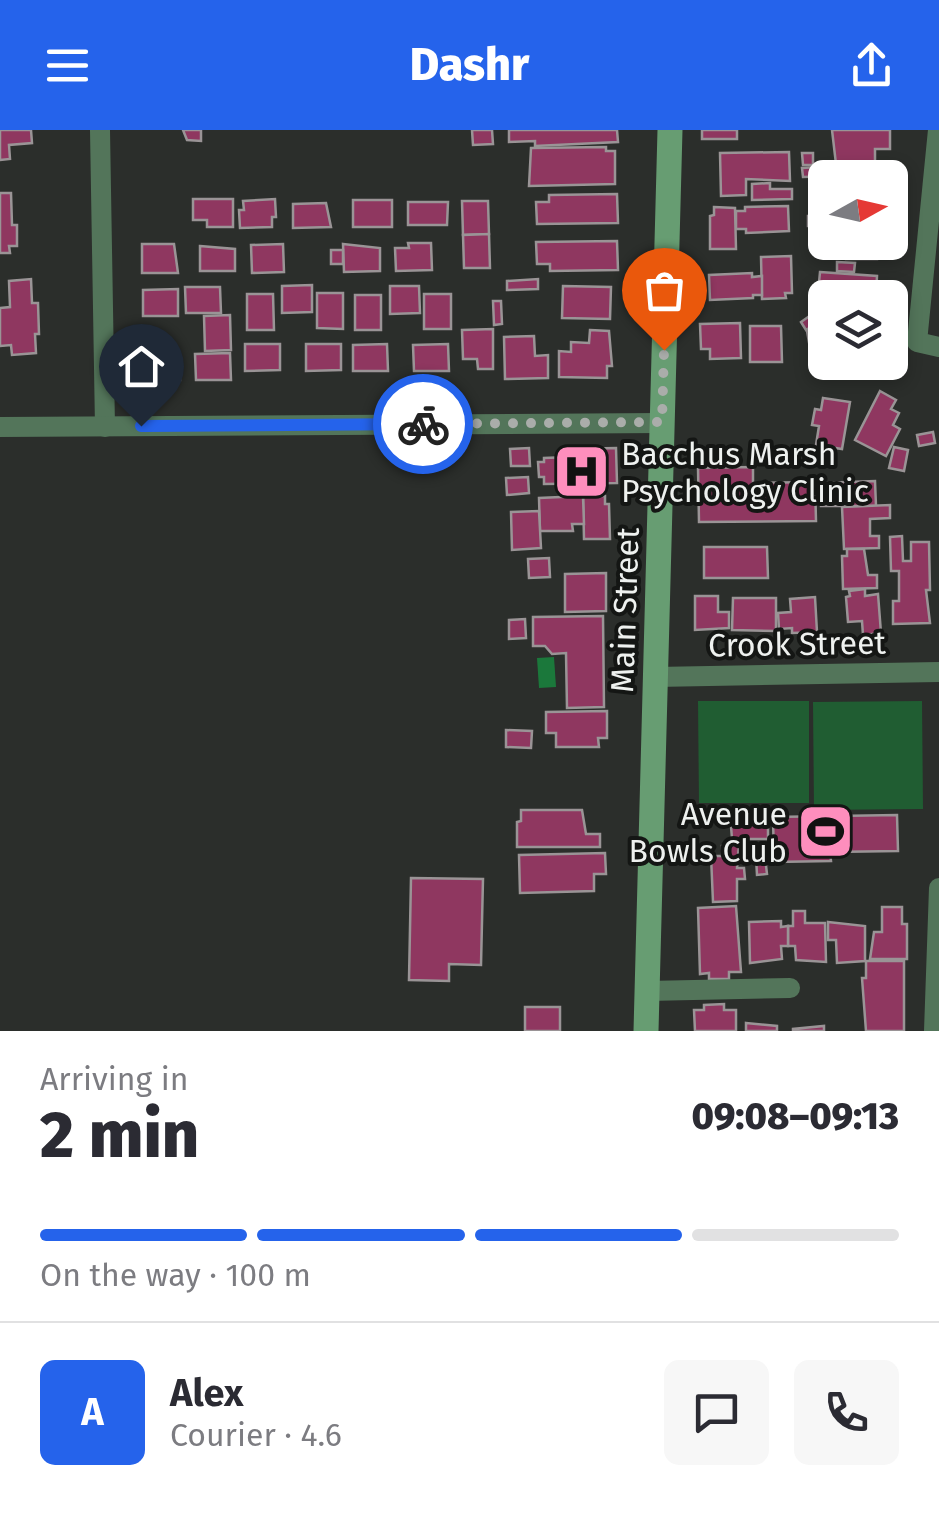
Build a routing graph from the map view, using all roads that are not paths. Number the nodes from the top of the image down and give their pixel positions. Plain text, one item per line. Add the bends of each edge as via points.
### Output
1 (100, 130) edge
2 (670, 130) edge
3 (939, 130) edge
4 (939, 347) edge
5 (662, 422) junction
6 (104, 426) junction
7 (0, 427) edge
8 (939, 672) edge
9 (655, 678) junction
10 (939, 888) edge
11 (790, 988) dead end
12 (647, 992) junction
13 (646, 1031) edge
14 (934, 1031) edge

1 - 6 street
2 - 5 main road, Main Street
3 - 4 street via 917,342
5 - 6 street
5 - 9 main road, Main Street
6 - 7 street
8 - 9 street, Crook Street
9 - 12 main road, Main Street
10 - 14 street
11 - 12 street
12 - 13 main road, Main Street

